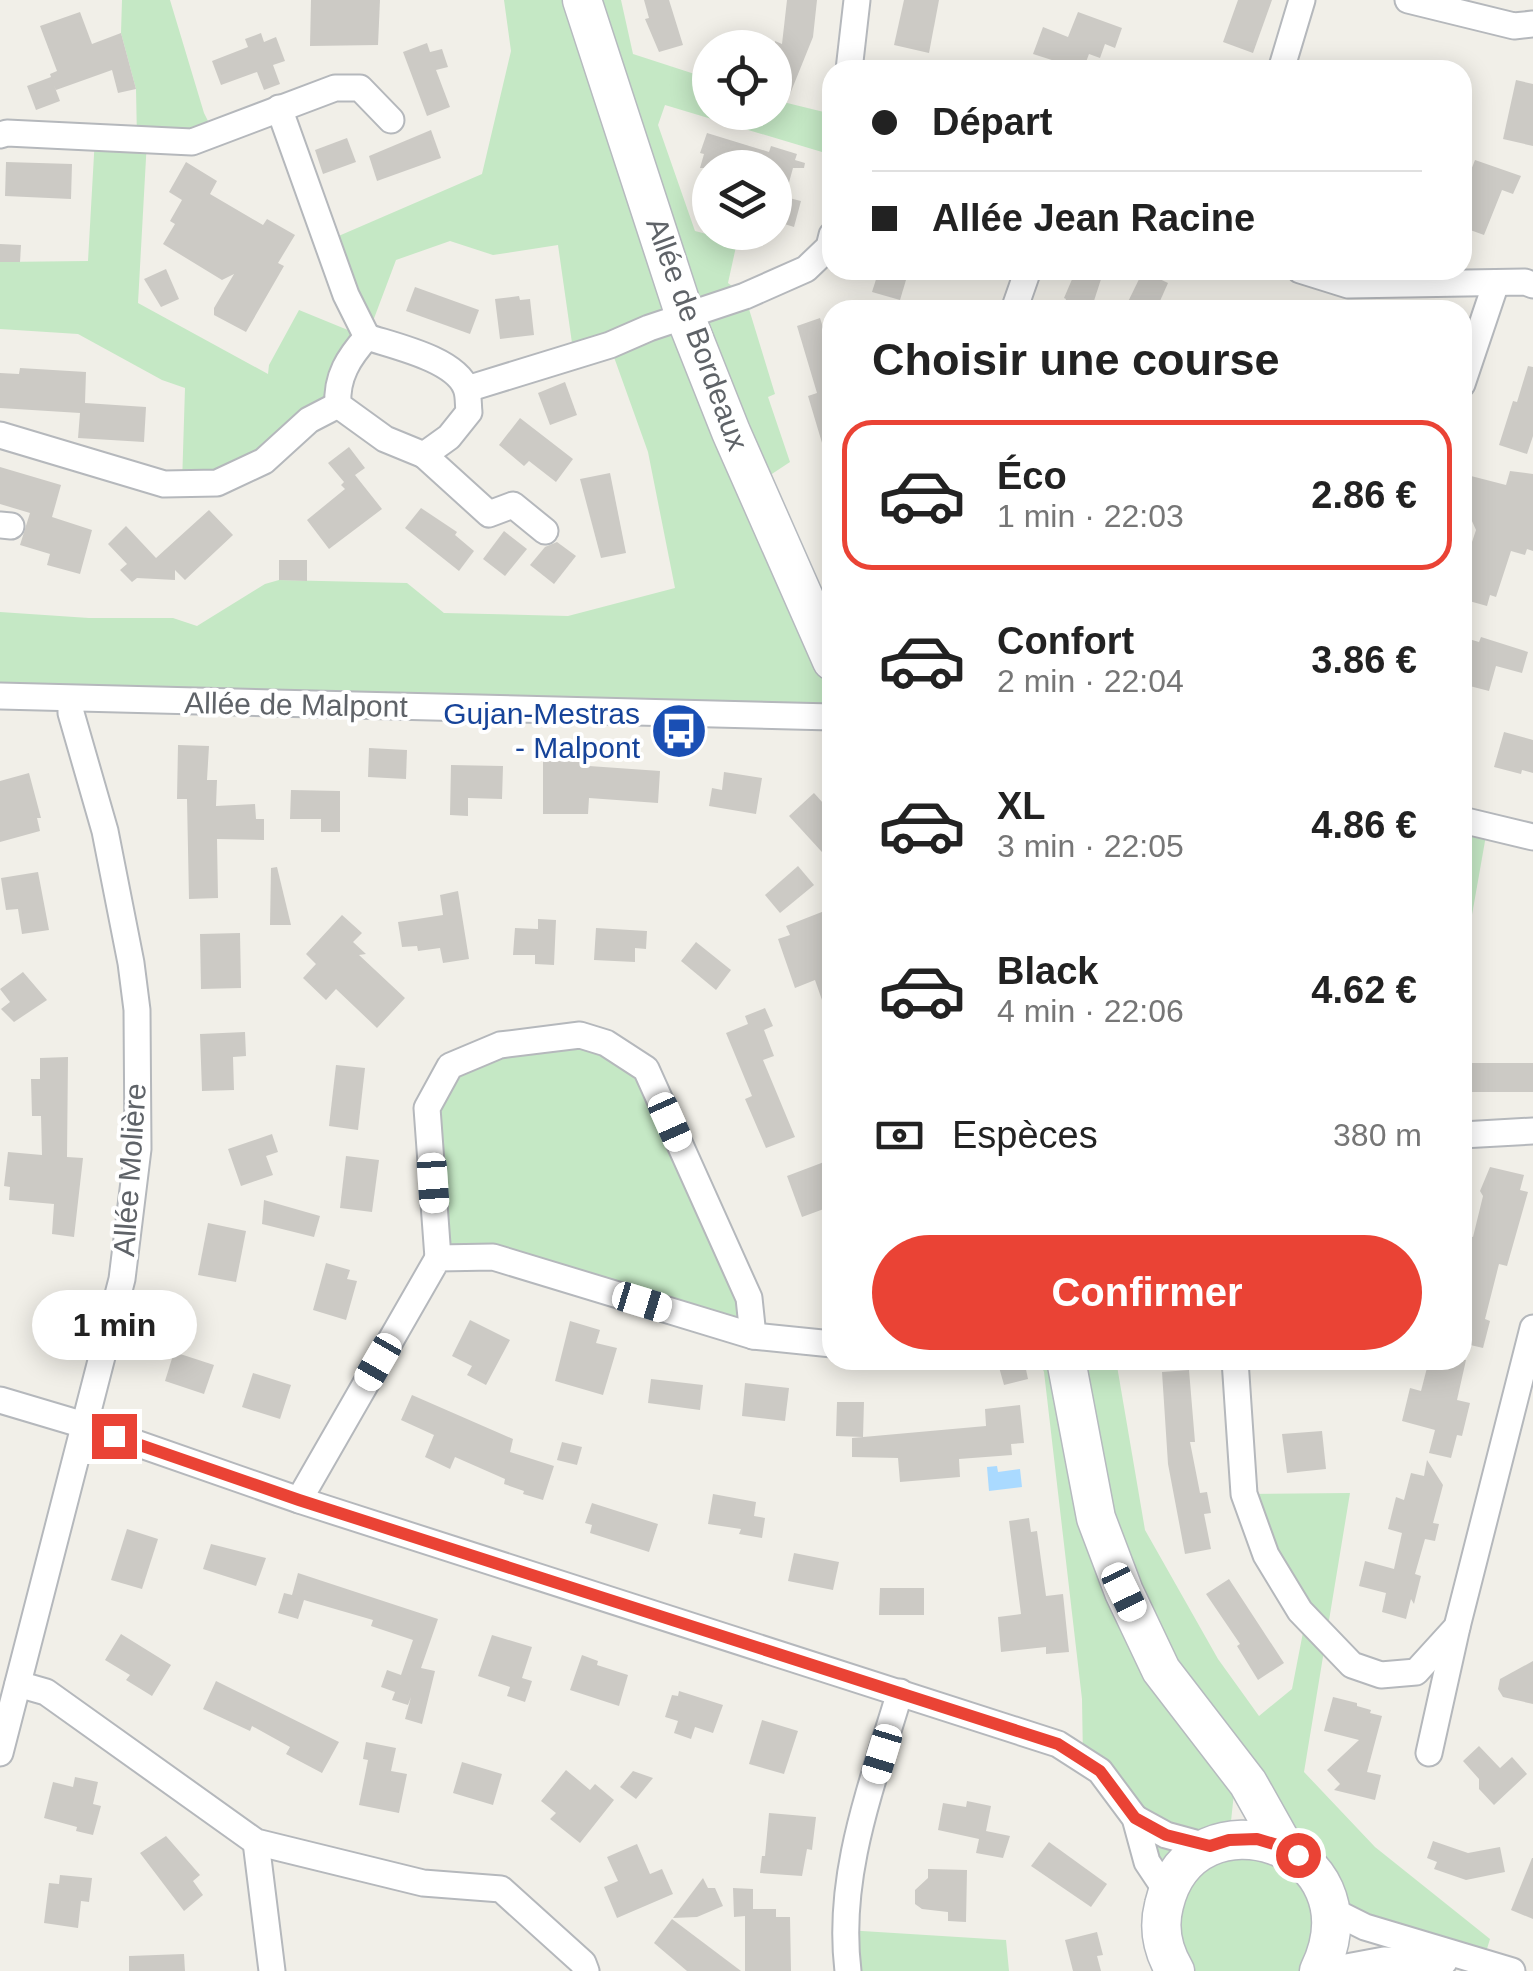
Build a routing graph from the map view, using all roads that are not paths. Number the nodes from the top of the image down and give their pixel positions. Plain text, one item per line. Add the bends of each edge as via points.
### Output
1 (582, 0) edge
2 (857, 0) edge
3 (1302, 0) edge
4 (1408, 0) edge
5 (1533, 24) edge
6 (850, 60) edge
7 (1283, 60) edge
8 (279, 108) junction
9 (391, 120) dead end
10 (0, 135) edge
11 (822, 254) edge
12 (1330, 280) edge
13 (1496, 282) junction
14 (1533, 284) edge
15 (685, 316) junction
16 (367, 337) junction
17 (1472, 354) edge
18 (467, 389) junction
19 (338, 404) junction
20 (0, 435) edge
21 (424, 455) junction
22 (544, 531) dead end
23 (822, 638) edge
24 (0, 696) edge
25 (71, 698) junction
26 (822, 717) edge
27 (1472, 822) edge
28 (1533, 837) edge
29 (1533, 1132) edge
30 (1472, 1134) edge
31 (438, 1258) junction
32 (1533, 1328) edge
33 (754, 1336) junction
34 (822, 1343) edge
35 (1068, 1370) edge
36 (1235, 1370) edge
37 (0, 1400) edge
38 (84, 1425) junction
39 (299, 1500) junction
40 (1457, 1627) junction
41 (18, 1684) junction
42 (900, 1692) junction
43 (4, 1721) edge
44 (0, 1753) edge
45 (1430, 1754) dead end
46 (1228, 1756) junction
47 (1135, 1818) junction
48 (256, 1842) junction
49 (1219, 1843) junction
50 (1284, 1847) junction
51 (1167, 1892) junction
52 (1332, 1910) junction
53 (1482, 1965) junction
54 (1172, 1970) edge
55 (272, 1971) edge
56 (586, 1971) edge
57 (848, 1971) edge
58 (1322, 1971) edge
59 (1512, 1971) edge

1 - 15 main road, Allée de Bordeaux
2 - 6 street
3 - 7 street
4 - 5 street via 1514,26
8 - 9 street via 335,88 360,88
8 - 10 street via 192,142
8 - 16 street
11 - 15 street via 806,269
12 - 13 street via 1348,286
13 - 14 street
13 - 17 street
15 - 18 street
15 - 23 main road, Allée de Bordeaux
16 - 18 street via 455,371
16 - 19 street via 336,386
18 - 21 street via 469,412
19 - 20 street via 309,420 264,461 217,483 164,484
19 - 21 street via 385,439
21 - 22 street via 488,514 513,506
24 - 25 street, Allée de Malpont
25 - 26 street, Allée de Malpont
25 - 38 street, Allée Molière via 105,830 137,1010 138,1149 124,1264
27 - 28 street
29 - 30 street
31 - 33 street via 494,1258
31 - 33 street via 427,1108 450,1066 500,1045 580,1036 606,1042 646,1069 750,1298
31 - 39 street
32 - 40 street
33 - 34 street
35 - 46 main road via 1096,1518 1124,1592 1161,1670
36 - 40 street via 1244,1494 1266,1555 1300,1611 1352,1665 1381,1675 1416,1672
37 - 38 street
38 - 39 street
38 - 41 street, Allée Molière
39 - 42 street
40 - 45 street
41 - 43 street, Allée Molière
41 - 48 street via 46,1692
42 - 47 street via 1058,1744 1100,1771
42 - 57 street via 853,1846
43 - 44 street, Allée Molière
46 - 49 main road via 1234,1793
46 - 50 main road
47 - 49 street via 1166,1835
47 - 51 street via 1147,1862
48 - 55 street
48 - 56 street via 422,1883 501,1889
49 - 50 main road via 1257,1839
49 - 51 main road via 1188,1862
50 - 52 main road via 1310,1866
51 - 54 main road via 1162,1930
52 - 53 street
52 - 58 main road
53 - 58 street via 1395,1960
53 - 59 street

